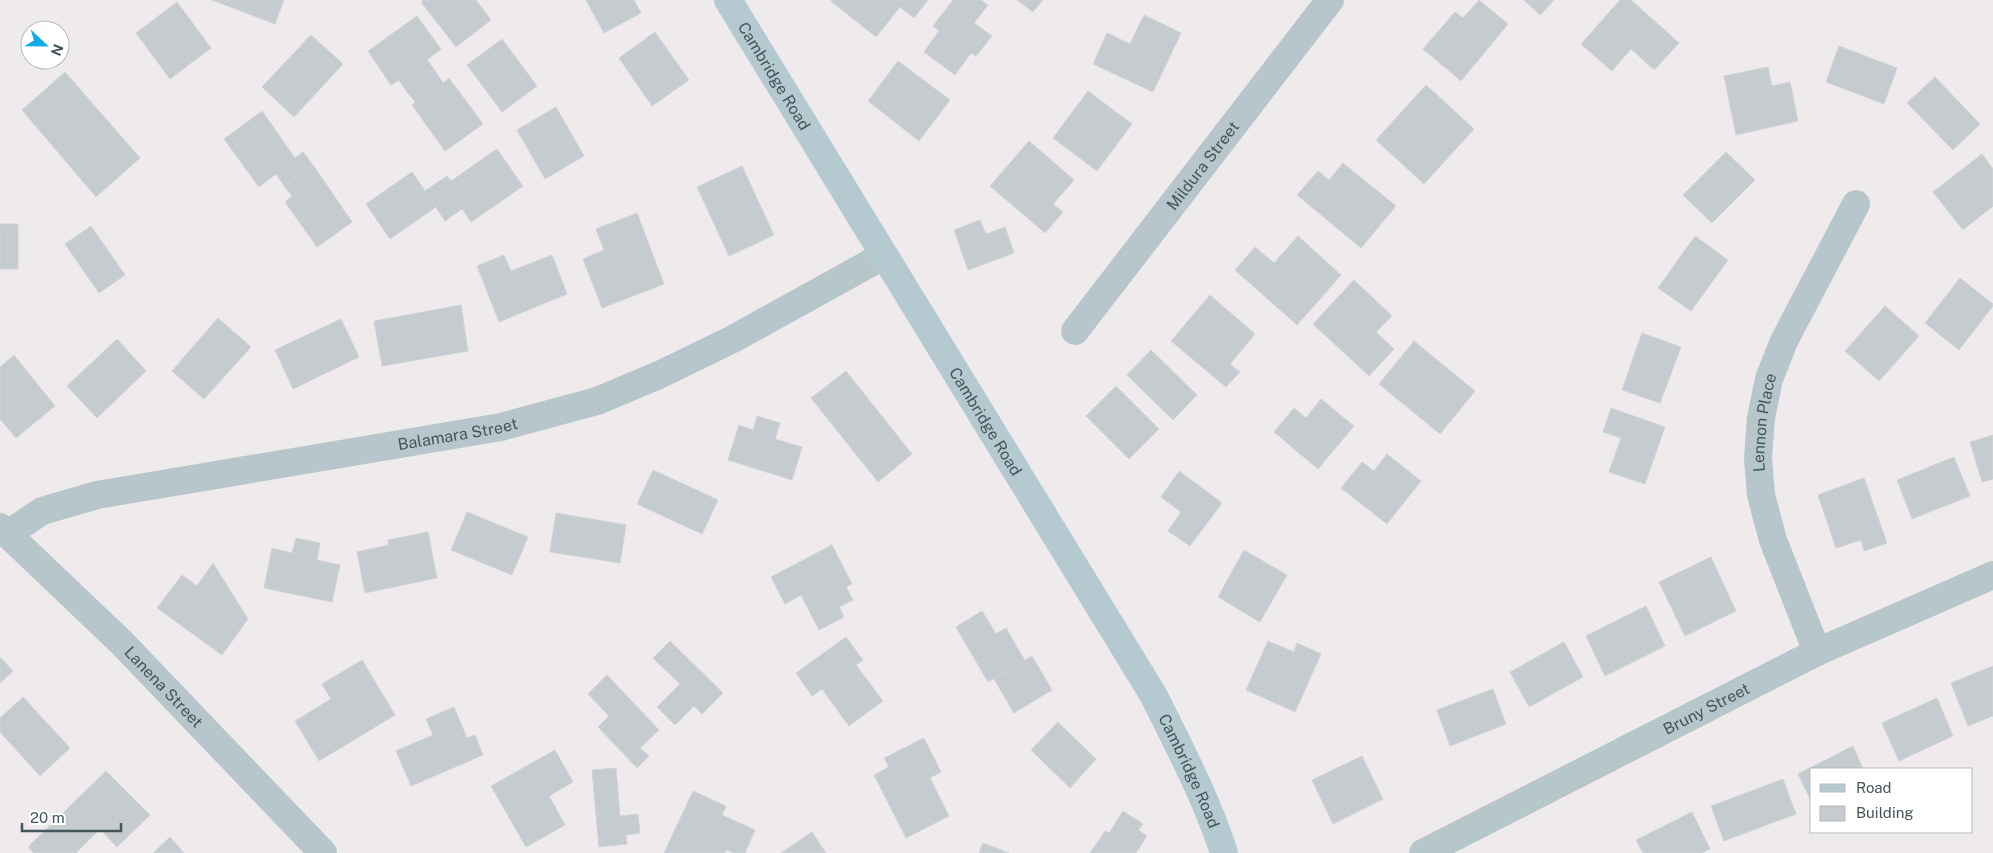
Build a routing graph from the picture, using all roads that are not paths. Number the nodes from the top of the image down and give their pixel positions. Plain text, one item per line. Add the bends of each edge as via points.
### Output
1 (728, 0) edge
2 (1330, 0) edge
3 (1856, 204) dead end
4 (883, 256) junction
5 (1075, 331) dead end
6 (4, 531) edge
7 (1993, 575) edge
8 (1817, 652) junction
9 (322, 853) edge
10 (1224, 853) edge
11 (1423, 853) edge

1 - 4 main road, Cambridge Road
2 - 5 street, Mildura Street
3 - 8 street, Lennon Place via 1784,341 1769,379 1761,418 1758,458 1761,495 1773,540
4 - 6 street, Balamara Street via 733,339 597,401 500,427 97,495 42,511
4 - 10 main road, Cambridge Road via 1154,696 1185,759
6 - 9 street, Lanena Street via 121,642
7 - 8 street, Bruny Street
8 - 11 street, Bruny Street

